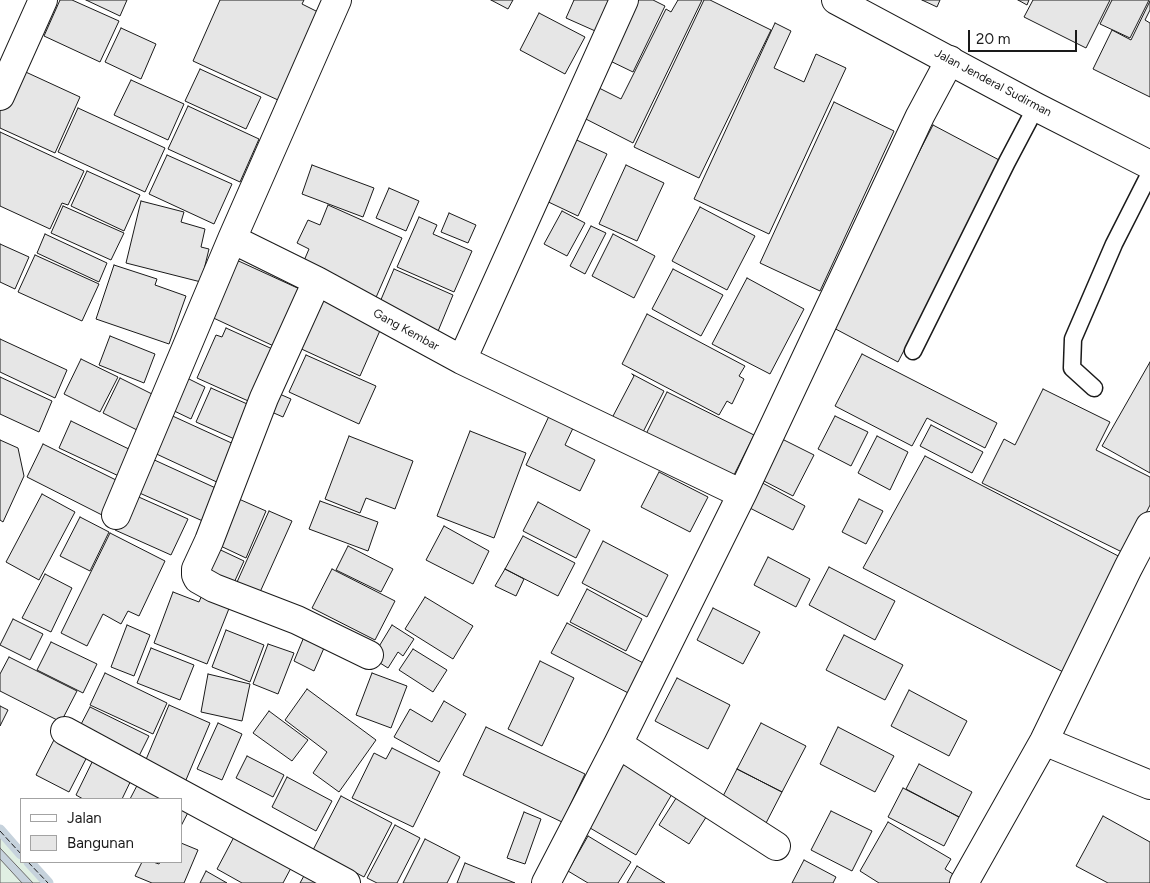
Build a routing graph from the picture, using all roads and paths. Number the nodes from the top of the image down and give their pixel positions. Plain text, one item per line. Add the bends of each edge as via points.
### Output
1 (43, 0) edge
2 (337, 0) edge
3 (624, 0) edge
4 (836, 0) edge
5 (950, 60) junction
6 (0, 96) edge
7 (1036, 107) junction
8 (1150, 166) edge
9 (1150, 173) edge
10 (232, 239) junction
11 (317, 281) junction
12 (913, 351) dead end
13 (462, 360) junction
14 (1094, 388) dead end
15 (742, 494) junction
16 (116, 515) dead end
17 (1150, 526) edge
18 (369, 655) dead end
19 (65, 730) dead end
20 (1044, 740) junction
21 (618, 744) junction
22 (1150, 784) edge
23 (776, 846) dead end
24 (346, 883) edge
25 (546, 883) edge
26 (964, 883) edge

1 - 6 main road
2 - 10 main road
3 - 13 main road
4 - 5 main road, Jalan Jenderal Sudirman
5 - 7 main road, Jalan Jenderal Sudirman
5 - 15 main road via 920,116
7 - 8 main road, Jalan Jenderal Sudirman
7 - 12 lane
9 - 14 lane via 1114,244 1073,339 1072,368
10 - 11 main road, Gang Kembar
10 - 16 main road
11 - 13 main road, Gang Kembar
11 - 18 main road via 264,398 196,575 214,588 297,620
13 - 15 main road, Gang Kembar
15 - 21 main road
17 - 20 main road
19 - 24 main road
20 - 22 main road
20 - 26 main road
21 - 23 main road
21 - 25 main road

